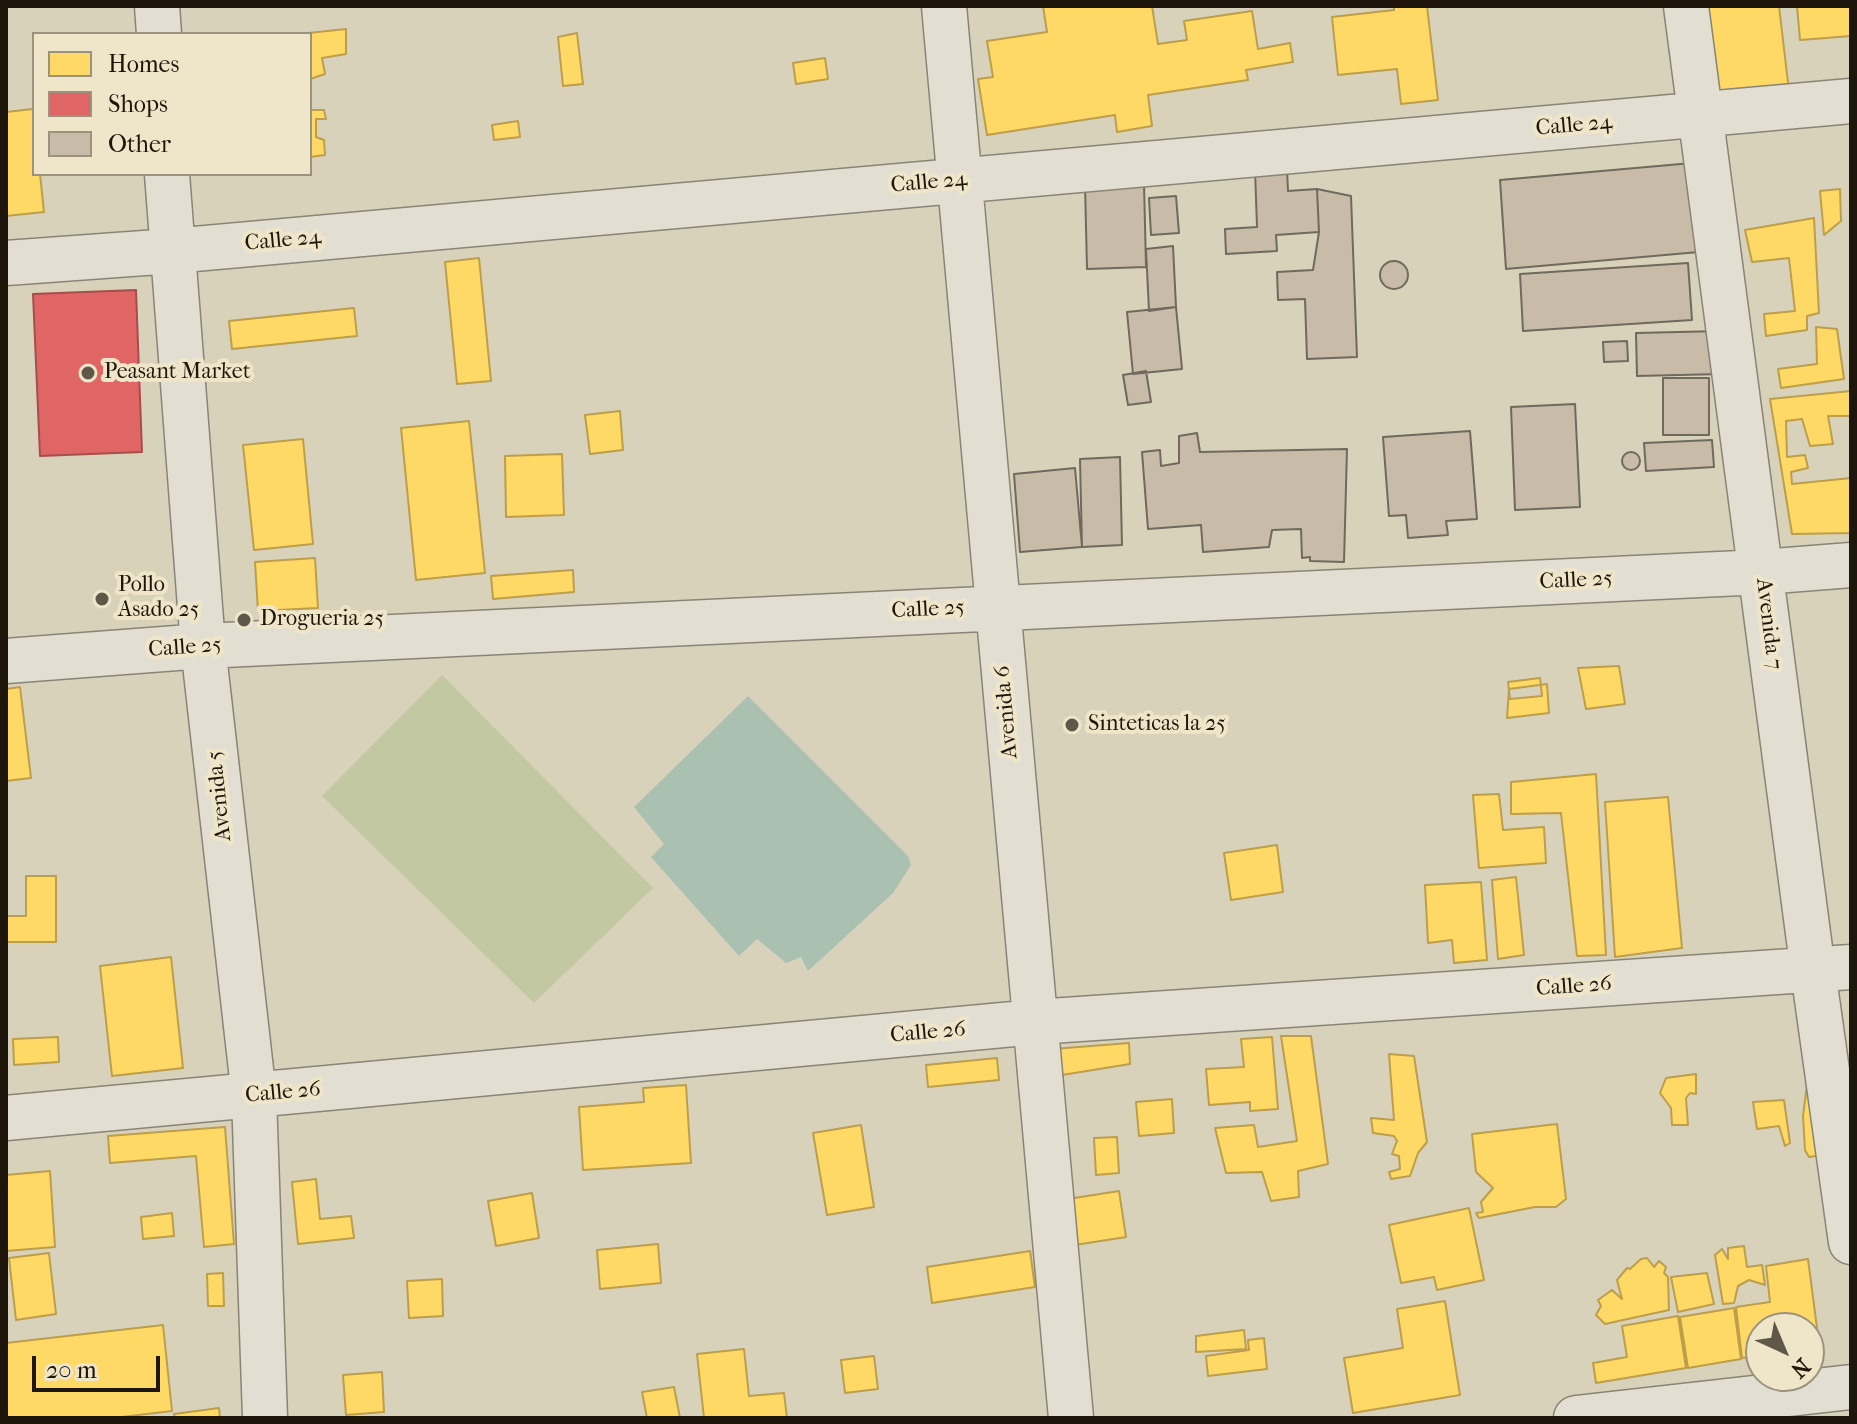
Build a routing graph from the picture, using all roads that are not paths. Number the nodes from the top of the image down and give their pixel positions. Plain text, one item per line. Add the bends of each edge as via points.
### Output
1 (157, 6) edge
2 (944, 6) edge
3 (1686, 6) edge
4 (159, 32) edge
5 (1851, 101) edge
6 (1700, 115) junction
7 (167, 176) edge
8 (959, 181) junction
9 (172, 251) junction
10 (6, 263) edge
11 (1851, 565) edge
12 (1762, 572) junction
13 (998, 607) junction
14 (203, 646) junction
15 (6, 661) edge
16 (1832, 969) edge
17 (1035, 1022) junction
18 (254, 1096) junction
19 (6, 1118) edge
20 (1851, 1242) edge
21 (1851, 1387) edge
22 (265, 1418) edge
23 (1071, 1418) edge
24 (1576, 1418) edge

1 - 4 street
2 - 8 street, Avenida 6
3 - 6 street, Avenida 7
5 - 6 street, Calle 24
6 - 8 street, Calle 24
6 - 12 street, Avenida 7
7 - 9 street, Avenida 5
8 - 9 street, Calle 24
8 - 13 street, Avenida 6
9 - 10 street, Calle 24
9 - 14 street, Avenida 5
11 - 12 street, Calle 25
12 - 13 street, Calle 25
12 - 16 street, Avenida 7
13 - 14 street, Calle 25
13 - 17 street, Avenida 6
14 - 15 street, Calle 25
14 - 18 street, Avenida 5
16 - 17 street, Calle 26
16 - 20 street, Avenida 7
17 - 18 street, Calle 26
17 - 23 street, Avenida 6
18 - 19 street, Calle 26
18 - 22 street, Avenida 5
21 - 24 street

